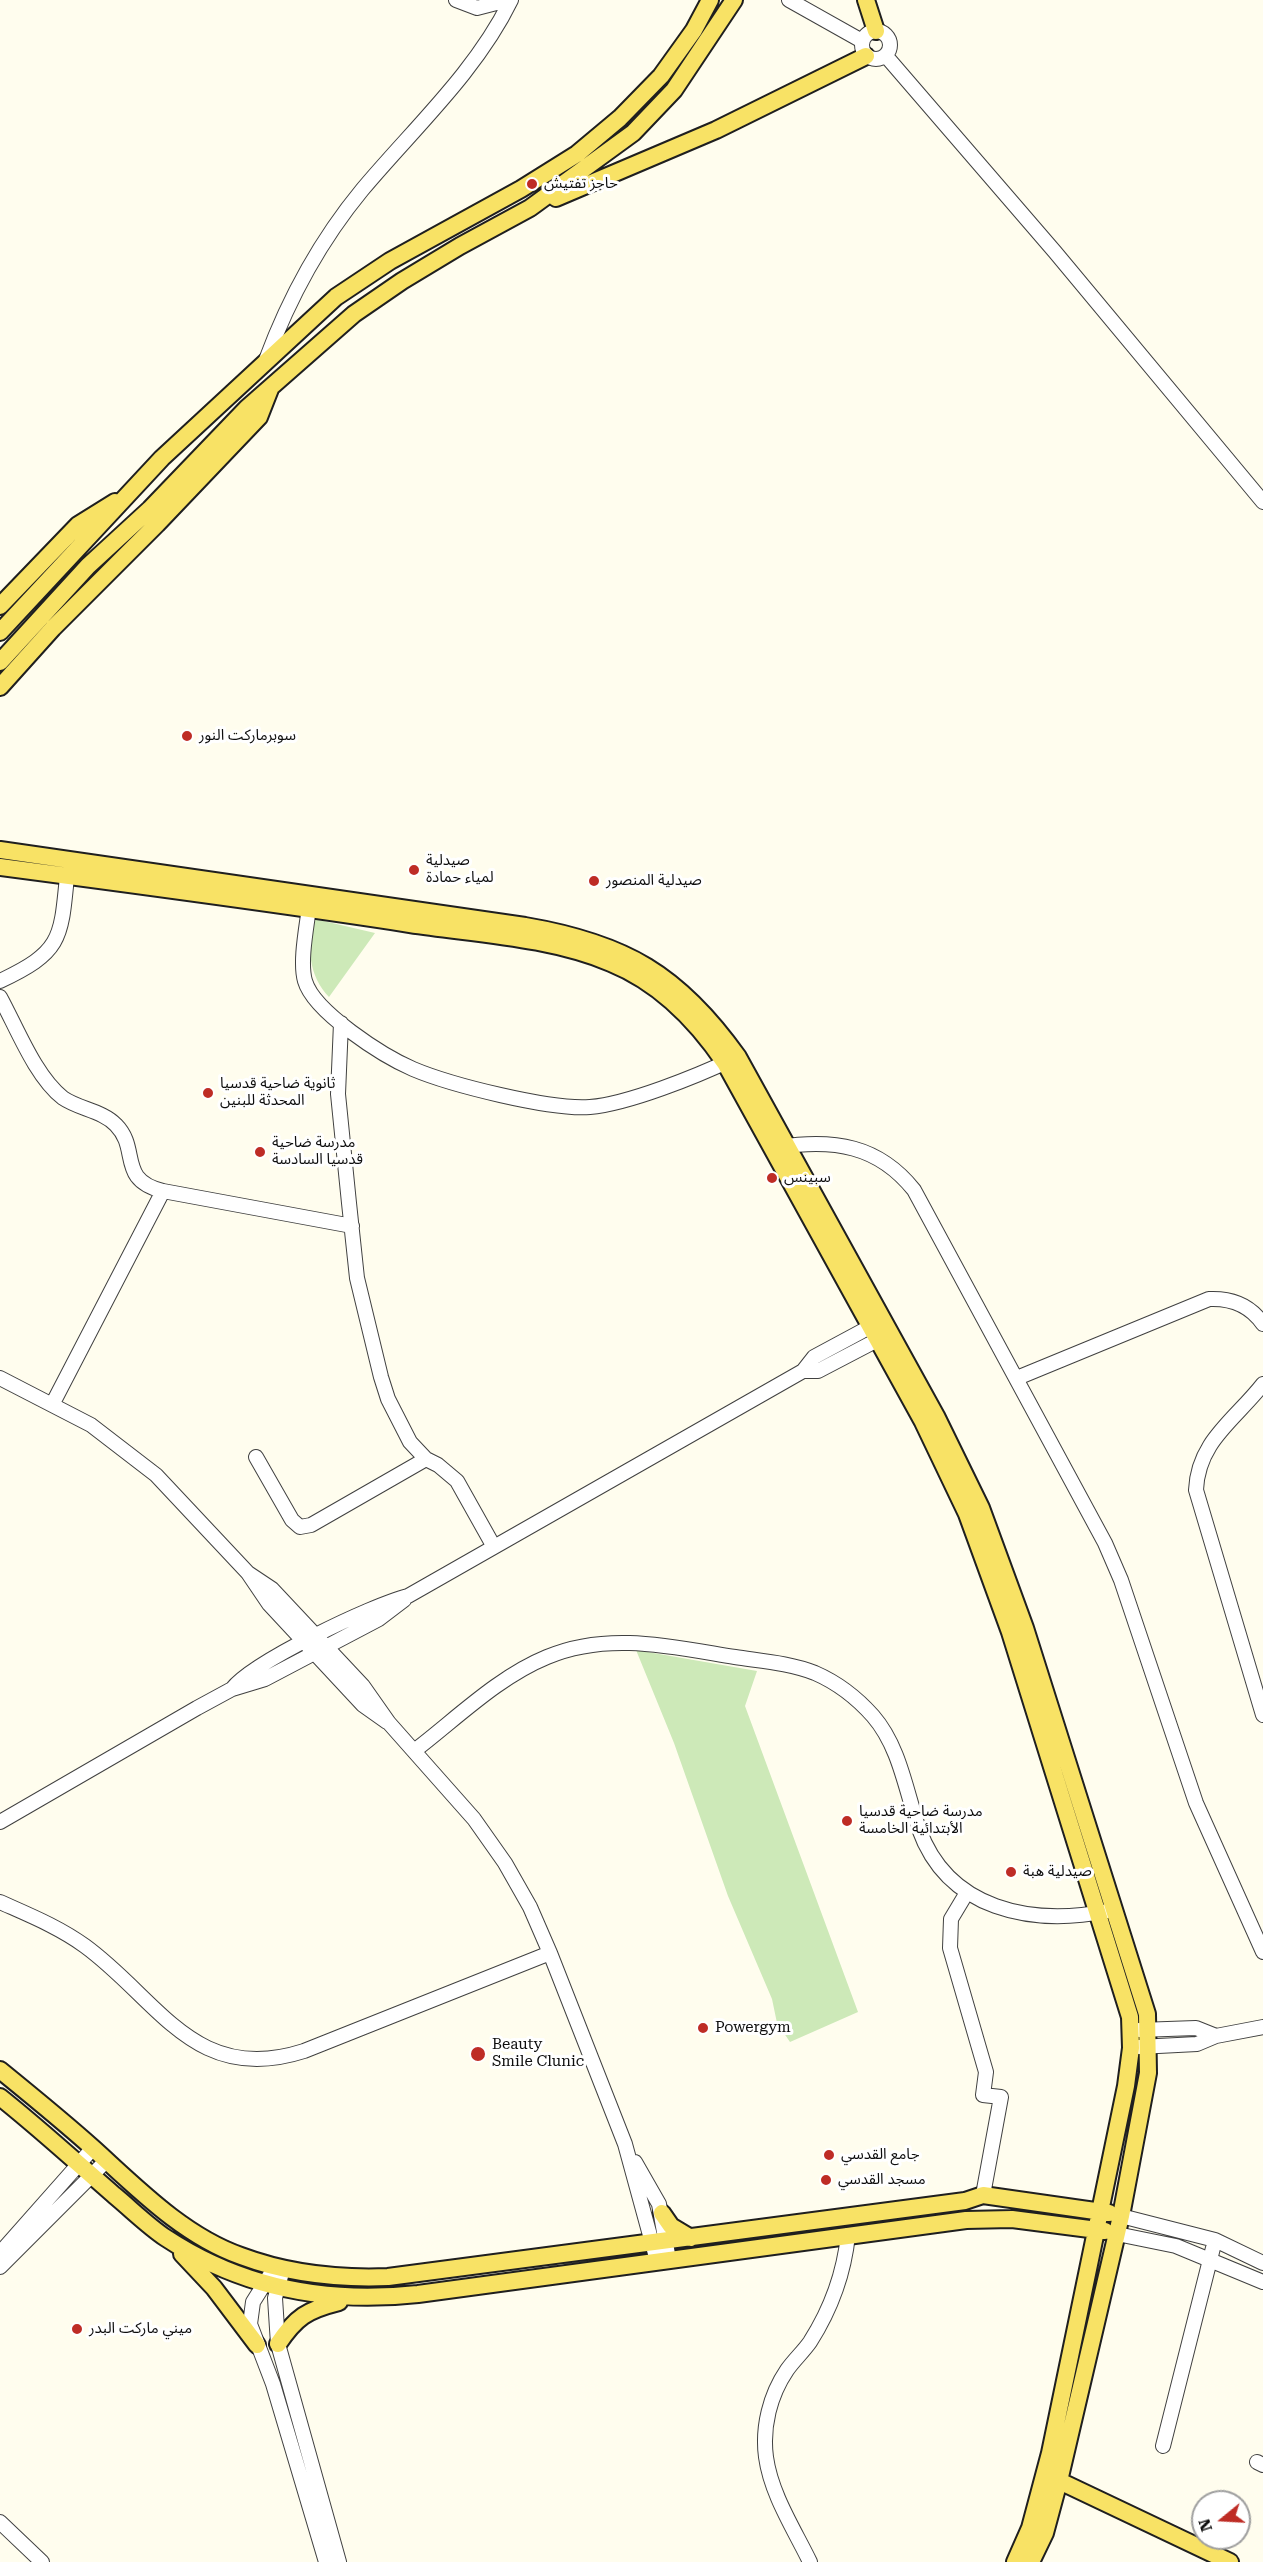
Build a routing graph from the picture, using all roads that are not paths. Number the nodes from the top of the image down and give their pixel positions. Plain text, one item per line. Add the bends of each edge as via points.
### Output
1 (456, 0) edge
2 (509, 0) edge
3 (710, 0) edge
4 (734, 0) edge
5 (789, 0) edge
6 (866, 0) edge
7 (868, 43) junction
8 (886, 56) junction
9 (530, 208) junction
10 (266, 360) junction
11 (271, 387) junction
12 (128, 494) junction
13 (1263, 502) edge
14 (0, 606) edge
15 (0, 632) edge
16 (0, 662) edge
17 (0, 687) edge
18 (0, 850) edge
19 (0, 867) edge
20 (67, 876) junction
21 (309, 901) junction
22 (0, 981) edge
23 (0, 997) edge
24 (341, 1023) junction
25 (732, 1060) junction
26 (780, 1147) junction
27 (163, 1191) junction
28 (352, 1226) junction
29 (1263, 1324) edge
30 (880, 1330) junction
31 (0, 1378) edge
32 (1017, 1378) junction
33 (1263, 1384) edge
34 (53, 1403) junction
35 (256, 1457) dead end
36 (426, 1459) junction
37 (494, 1547) junction
38 (408, 1596) junction
39 (310, 1640) junction
40 (321, 1650) junction
41 (232, 1689) junction
42 (1263, 1715) edge
43 (414, 1752) junction
44 (6, 1820) edge
45 (0, 1831) edge
46 (966, 1894) junction
47 (0, 1902) edge
48 (1106, 1912) junction
49 (1263, 1952) edge
50 (550, 1953) junction
51 (1263, 2014) edge
52 (1260, 2028) edge
53 (1149, 2038) junction
54 (1131, 2039) junction
55 (0, 2070) edge
56 (0, 2097) edge
57 (625, 2144) junction
58 (93, 2148) junction
59 (106, 2161) junction
60 (85, 2170) junction
61 (983, 2195) junction
62 (47, 2210) junction
63 (1099, 2211) junction
64 (662, 2213) junction
65 (1121, 2216) junction
66 (821, 2220) junction
67 (1096, 2230) junction
68 (1117, 2234) junction
69 (848, 2235) junction
70 (164, 2236) junction
71 (691, 2238) junction
72 (823, 2239) junction
73 (1215, 2240) junction
74 (659, 2242) junction
75 (0, 2253) edge
76 (1211, 2258) junction
77 (663, 2260) junction
78 (1263, 2263) edge
79 (0, 2267) edge
80 (279, 2268) junction
81 (1263, 2282) edge
82 (270, 2285) junction
83 (354, 2298) junction
84 (278, 2344) junction
85 (257, 2345) junction
86 (1074, 2384) junction
87 (1163, 2446) dead end
88 (1052, 2478) junction
89 (0, 2522) edge
90 (42, 2562) edge
91 (326, 2562) edge
92 (339, 2562) edge
93 (810, 2562) edge
94 (1015, 2562) edge
95 (1031, 2562) edge
96 (1230, 2562) edge

1 - 2 street via 477,8
2 - 10 street via 477,56 336,223 289,304
3 - 10 main road via 661,76 621,118 577,154 390,261 336,297
4 - 9 main road via 674,90 633,133
5 - 7 street
6 - 7 main road
7 - 8 street via 876,60
7 - 8 street via 884,34 890,49
7 - 9 main road via 772,103 653,158
8 - 13 street
9 - 11 main road via 402,281 354,314
10 - 12 main road
11 - 16 main road via 88,566
11 - 17 main road via 259,417
12 - 14 main road via 78,525
12 - 15 main road
18 - 21 main road
19 - 20 main road
20 - 21 main road
20 - 22 street via 63,921 50,950 38,961
21 - 24 street via 305,981 316,1000
21 - 25 main road via 596,942 639,960 696,1004
23 - 27 street via 48,1083 64,1099 118,1126 137,1178 150,1188
24 - 25 street via 412,1069 562,1107 618,1102
24 - 28 street via 339,1094
25 - 26 main road
26 - 30 main road
26 - 32 street via 831,1145 854,1149 878,1157 898,1170 914,1190
27 - 28 street
27 - 34 street
28 - 36 street via 357,1278 381,1377 397,1419 417,1452
29 - 32 street via 1236,1302 1209,1299
30 - 37 street via 814,1357 803,1371
30 - 48 main road via 959,1462 1000,1556
31 - 34 street
32 - 49 street via 1109,1552 1186,1777
33 - 42 street via 1202,1456 1196,1490
34 - 39 street via 91,1425 156,1475 248,1573 272,1589
35 - 36 street via 292,1520 300,1527 311,1525
36 - 37 street via 457,1481
37 - 38 street
38 - 39 street
38 - 40 street via 387,1614
39 - 40 street
39 - 41 street via 251,1671
40 - 41 street via 257,1683
40 - 43 street via 371,1695
41 - 44 street
43 - 46 street via 520,1671 577,1647 638,1642 790,1666 837,1684 875,1718 892,1749 925,1846 949,1880
43 - 50 street via 474,1818 505,1863
44 - 45 street
46 - 48 street via 1017,1912 1053,1916
46 - 61 street via 951,1919 950,1948 986,2072 983,2095 1001,2097
47 - 50 street via 85,1946 188,2037 223,2055 243,2060 284,2057 303,2051
48 - 53 main road via 1143,1998
48 - 54 main road via 1127,2002
50 - 57 street
51 - 52 street
52 - 53 street via 1216,2036 1197,2044
53 - 54 street
53 - 65 main road via 1145,2100
54 - 63 main road via 1122,2113
55 - 58 main road
56 - 60 main road
57 - 64 street
57 - 74 street
58 - 59 main road
58 - 60 street
59 - 60 street
59 - 80 main road via 206,2240 239,2256
60 - 62 street
60 - 70 main road
61 - 63 main road
61 - 66 main road via 965,2201
62 - 75 street
62 - 79 street
63 - 65 main road
63 - 67 main road
64 - 71 main road via 671,2226
64 - 74 street
65 - 68 main road
65 - 73 street
66 - 71 main road
66 - 72 main road
67 - 68 main road
67 - 69 main road via 989,2218
67 - 86 main road
68 - 76 street via 1157,2241
68 - 86 main road
69 - 72 main road
69 - 93 street via 834,2295 809,2343 775,2391 765,2435 771,2479
70 - 82 main road via 197,2257
70 - 85 main road via 214,2288
71 - 74 main road
72 - 77 main road
73 - 76 street
73 - 78 street
74 - 77 street
74 - 80 main road via 388,2277 330,2277
76 - 81 street
76 - 87 street
77 - 83 main road via 418,2294
80 - 82 street
82 - 83 main road
82 - 84 street
82 - 85 street via 253,2302 250,2313
83 - 84 main road via 311,2310 298,2318
84 - 85 street
84 - 92 street
85 - 91 street via 273,2384
86 - 88 main road
88 - 94 main road
88 - 95 main road via 1045,2533
88 - 96 main road
89 - 90 street

